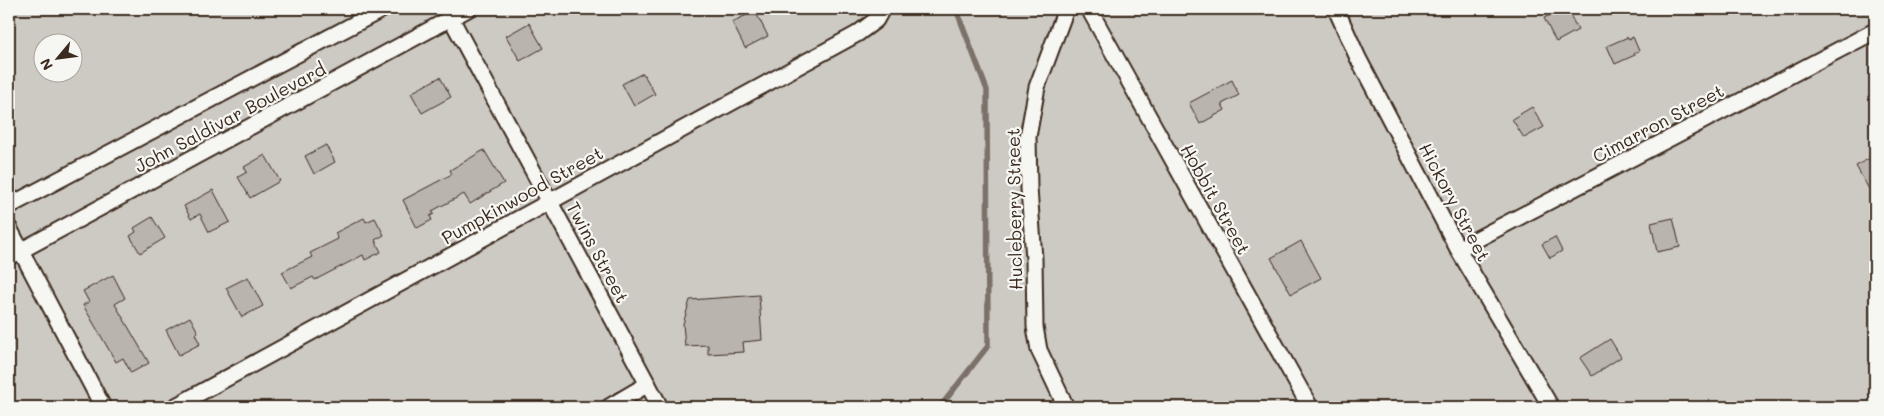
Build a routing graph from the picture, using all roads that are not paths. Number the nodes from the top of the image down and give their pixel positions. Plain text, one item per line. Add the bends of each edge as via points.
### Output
1 (383, 9) edge
2 (468, 9) edge
3 (882, 9) edge
4 (1066, 9) edge
5 (1089, 9) edge
6 (1336, 9) edge
7 (449, 14) edge
8 (1875, 30) edge
9 (550, 202) junction
10 (9, 206) edge
11 (9, 228) edge
12 (1458, 249) junction
13 (15, 254) edge
14 (648, 384) junction
15 (103, 407) edge
16 (174, 407) edge
17 (609, 407) edge
18 (660, 407) edge
19 (1066, 407) edge
20 (1310, 407) edge
21 (1551, 407) edge

1 - 10 street, John Saldivar Boulevard
2 - 7 street, John Saldivar Boulevard
3 - 9 street, Pumpkinwood Street via 876,20 857,34
4 - 19 street, Hucleberry Street via 1037,87 1028,137 1035,327 1040,350
5 - 20 street, Hobbit Street
6 - 12 street, Hickory Street via 1358,58
7 - 9 street, Twins Street
7 - 13 street, John Saldivar Boulevard
8 - 12 street, Cimarron Street
9 - 14 street, Twins Street
9 - 16 street, Pumpkinwood Street
11 - 13 street
12 - 21 street, Hickory Street
13 - 15 street
14 - 17 street
14 - 18 street, Twins Street

